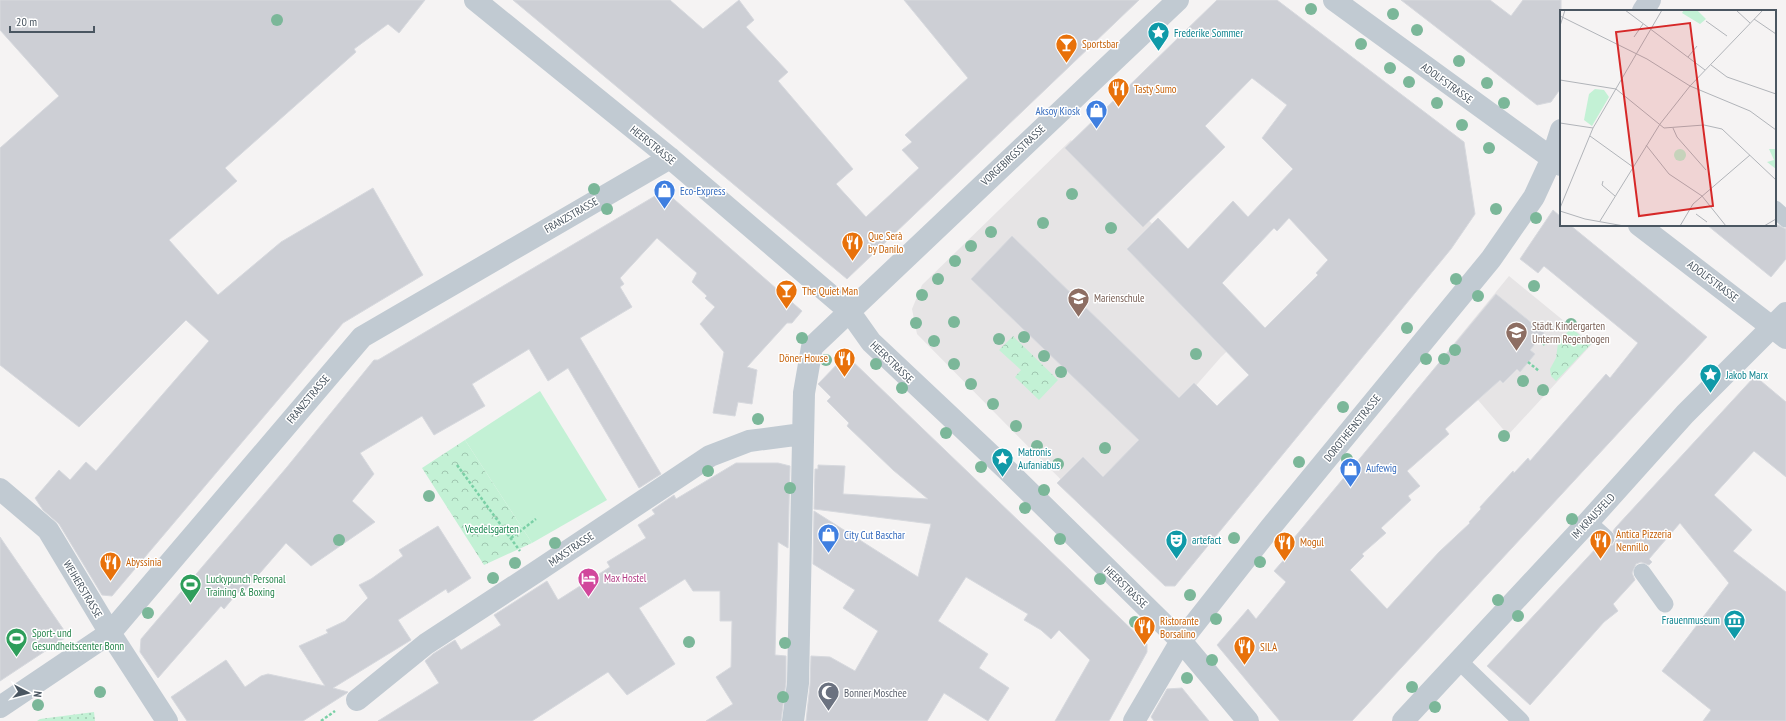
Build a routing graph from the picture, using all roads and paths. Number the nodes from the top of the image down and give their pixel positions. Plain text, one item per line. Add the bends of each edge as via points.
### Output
1 (475, 0) edge
2 (1178, 0) edge
3 (1334, 0) edge
4 (1650, 0) edge
5 (1644, 10) edge
6 (1560, 136) edge
7 (670, 158) junction
8 (1556, 162) edge
9 (1776, 210) edge
10 (1786, 219) edge
11 (1640, 226) edge
12 (849, 311) junction
13 (1781, 326) edge
14 (1550, 337) dead end
15 (1543, 345) dead end
16 (1528, 362) dead end
17 (1539, 371) dead end
18 (802, 434) junction
19 (457, 465) dead end
20 (0, 489) edge
21 (536, 519) dead end
22 (1588, 522) junction
23 (511, 538) junction
24 (1606, 538) dead end
25 (536, 572) junction
26 (1642, 572) dead end
27 (1665, 604) dead end
28 (110, 633) junction
29 (1181, 641) junction
30 (1459, 661) junction
31 (357, 700) dead end
32 (0, 707) edge
33 (167, 721) edge
34 (793, 721) edge
35 (1134, 721) edge
36 (1248, 721) edge
37 (1403, 721) edge
38 (1521, 721) edge

1 - 7 street, HEERSTRASSE
2 - 12 street, VORGEBIRGSSTRASSE
3 - 8 street, ADOLFSTRASSE
4 - 5 street
6 - 8 street, DOROTHEENSTRASSE
7 - 12 street, HEERSTRASSE
7 - 28 street, FRANZSTRASSE via 362,337
8 - 29 street, DOROTHEENSTRASSE via 1491,259 1270,528
9 - 10 lane
11 - 13 street, ADOLFSTRASSE
12 - 18 street via 812,347 804,393
12 - 29 street, HEERSTRASSE via 871,342 1008,471
13 - 22 street, IM KRAUSFELD via 1685,414
14 - 15 path
16 - 17 path
18 - 25 street, MAXSTRASSE via 749,441 710,456
18 - 34 street via 798,683
19 - 23 path
20 - 28 street, WEIHERSTRASSE via 48,530
21 - 23 path
22 - 24 lane
22 - 30 street, IM KRAUSFELD
23 - 25 path
25 - 31 street, MAXSTRASSE via 426,644
26 - 27 lane
28 - 32 street, FRANZSTRASSE
28 - 33 street, WEIHERSTRASSE
29 - 35 street, DOROTHEENSTRASSE
29 - 36 street, HEERSTRASSE
30 - 37 street, IM KRAUSFELD
30 - 38 lane

